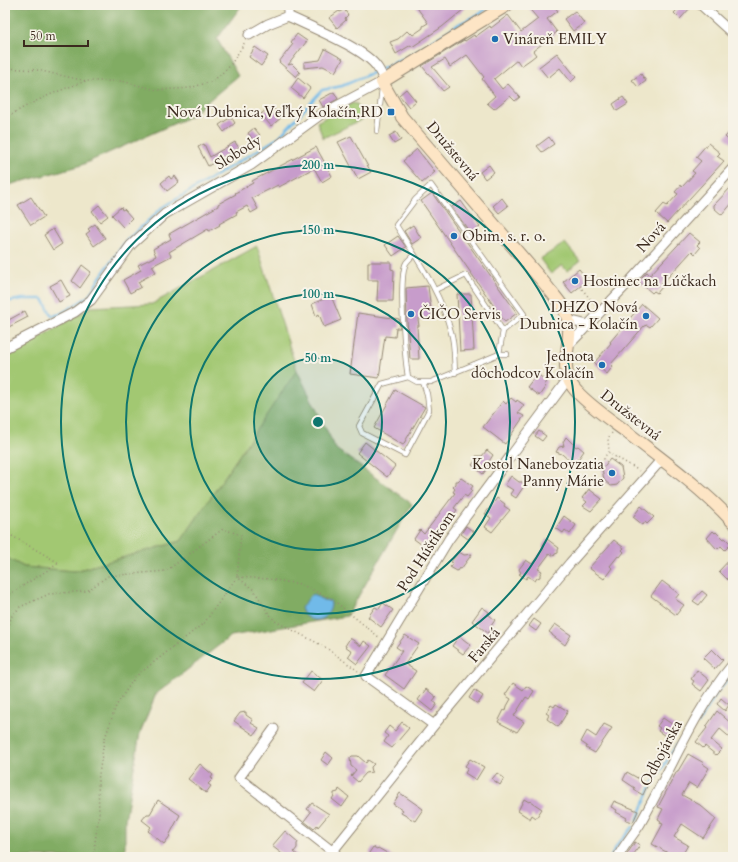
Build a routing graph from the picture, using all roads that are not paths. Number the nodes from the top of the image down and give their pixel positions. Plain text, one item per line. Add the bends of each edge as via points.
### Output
1 (288, 5) edge
2 (507, 5) edge
3 (701, 5) edge
4 (288, 16) junction
5 (733, 34) edge
6 (249, 35) road end
7 (381, 76) junction
8 (378, 131) dead end
9 (733, 168) edge
10 (414, 254) junction
11 (435, 290) junction
12 (568, 320) junction
13 (588, 324) junction
14 (503, 331) junction
15 (567, 347) junction
16 (5, 348) edge
17 (499, 354) junction
18 (507, 354) dead end
19 (455, 373) junction
20 (408, 377) junction
21 (568, 379) junction
22 (423, 382) junction
23 (662, 460) junction
24 (733, 522) edge
25 (733, 664) edge
26 (434, 725) junction
27 (274, 729) dead end
28 (330, 854) edge
29 (618, 857) edge

1 - 4 street
2 - 7 street, Slobody
3 - 5 street
4 - 6 street
4 - 7 street, Družstevná via 369,58
7 - 8 lane
7 - 12 street, Družstevná via 402,117 545,284 565,310
7 - 16 street, Slobody via 320,115 251,165 165,214 131,245 90,300 75,312
9 - 13 street, Nová
10 - 11 lane
10 - 14 lane via 396,225 415,200 431,185 524,314
10 - 20 lane via 406,264 402,285
11 - 14 lane via 466,275
11 - 19 lane via 452,333
12 - 13 street
12 - 15 street, Družstevná
13 - 15 street, Nová
14 - 17 lane
15 - 21 street, Družstevná via 565,370
17 - 18 lane
17 - 19 lane
19 - 22 lane via 431,382
20 - 22 lane
20 - 22 lane via 382,384 359,426 362,433 405,455 429,410
21 - 23 street, Družstevná via 580,394
21 - 26 street, Pod Húštikom via 449,538 366,676
23 - 24 street, Družstevná
23 - 26 street, Farská via 570,563
25 - 29 street, Odbojárska via 687,732 639,825
26 - 28 street, Farská
27 - 28 street, Farská via 239,778

